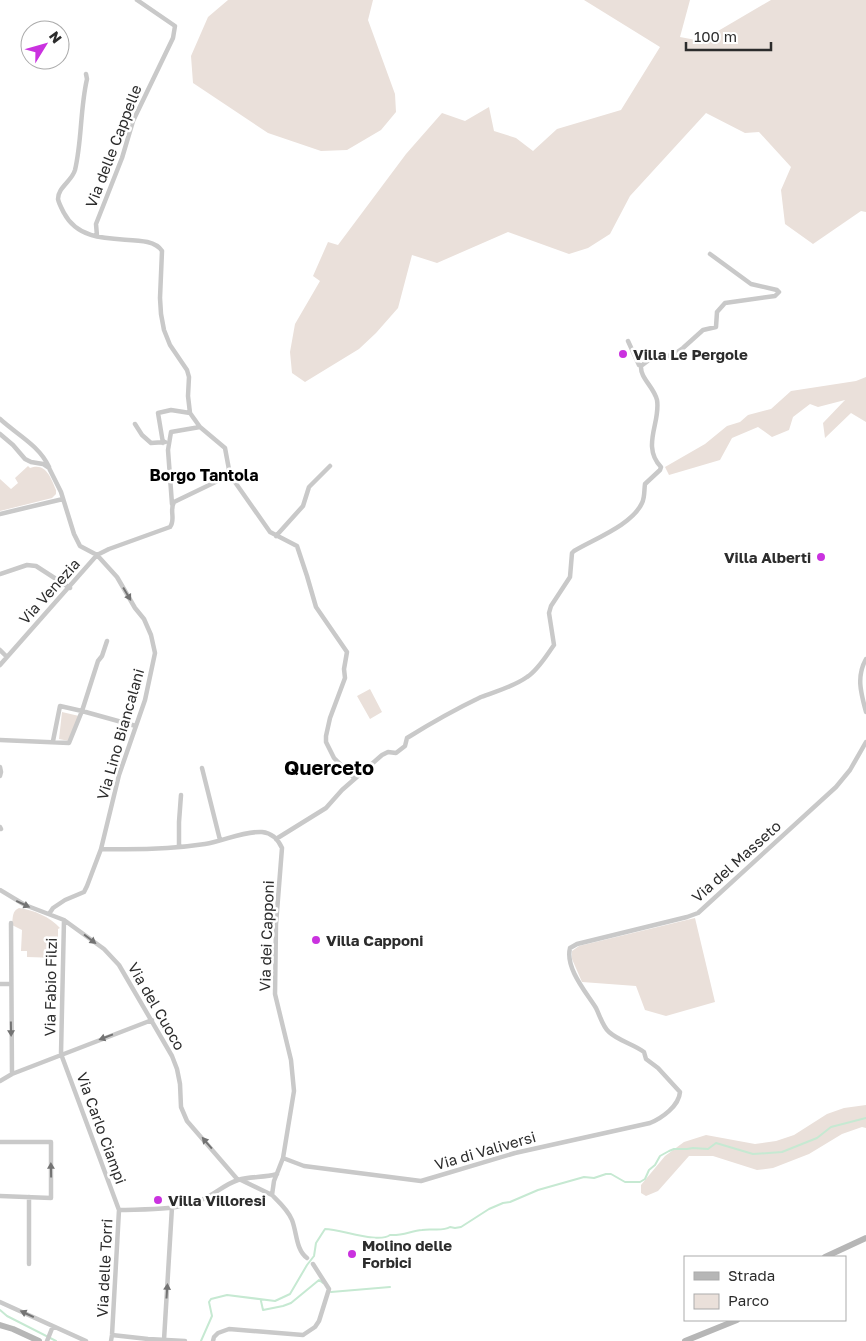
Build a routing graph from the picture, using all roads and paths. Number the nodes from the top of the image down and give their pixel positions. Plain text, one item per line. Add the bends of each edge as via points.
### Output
1 (137, 0) edge
2 (86, 74) dead end
3 (97, 236) junction
4 (710, 254) dead end
5 (628, 341) dead end
6 (641, 366) junction
7 (190, 413) junction
8 (0, 419) edge
9 (135, 424) dead end
10 (200, 427) junction
11 (0, 434) edge
12 (169, 442) junction
13 (163, 443) junction
14 (330, 466) dead end
15 (49, 468) junction
16 (230, 475) junction
17 (63, 498) junction
18 (172, 504) junction
19 (0, 514) edge
20 (276, 536) junction
21 (97, 555) junction
22 (0, 574) edge
23 (70, 588) junction
24 (107, 641) dead end
25 (0, 650) edge
26 (7, 657) junction
27 (866, 659) edge
28 (0, 665) edge
29 (82, 711) junction
30 (866, 712) edge
31 (136, 726) junction
32 (0, 740) edge
33 (53, 741) junction
34 (866, 742) edge
35 (0, 767) edge
36 (202, 768) dead end
37 (0, 776) edge
38 (354, 778) junction
39 (181, 795) dead end
40 (276, 838) junction
41 (220, 840) junction
42 (179, 847) junction
43 (101, 849) junction
44 (0, 890) edge
45 (49, 914) junction
46 (64, 920) junction
47 (11, 923) dead end
48 (0, 984) edge
49 (11, 984) junction
50 (152, 1020) junction
51 (61, 1054) junction
52 (12, 1074) junction
53 (0, 1081) edge
54 (681, 1094) joint
55 (0, 1142) edge
56 (283, 1158) junction
57 (277, 1174) junction
58 (239, 1180) junction
59 (272, 1194) junction
60 (0, 1196) edge
61 (29, 1197) junction
62 (172, 1207) junction
63 (119, 1210) junction
64 (866, 1238) edge
65 (827, 1256) edge
66 (307, 1258) dead end
67 (29, 1264) dead end
68 (313, 1264) dead end
69 (0, 1302) edge
70 (734, 1321) edge
71 (0, 1325) edge
72 (52, 1328) junction
73 (112, 1335) junction
74 (303, 1335) junction
75 (47, 1340) edge
76 (164, 1340) junction
77 (39, 1341) edge
78 (86, 1341) edge
79 (111, 1341) edge
80 (185, 1341) edge
81 (213, 1341) edge
82 (304, 1341) edge
83 (685, 1341) edge

1 - 3 street, Via delle Cappelle via 176,28 133,121 96,224
2 - 3 street, Via delle Cappelle via 74,172 58,198 74,227
3 - 7 street, Via delle Cappelle via 150,243 162,251 161,314 170,344 187,370
4 - 6 street via 751,284 779,292 775,296 725,303 717,312 716,327 703,330 673,355 649,360
5 - 6 street
6 - 38 street via 641,372 657,400 652,439 656,460 661,467 645,484 644,500 634,515 572,553 568,580 549,610 554,646 527,677 425,727 407,738 401,750 382,755
7 - 10 street
7 - 13 street via 171,410 158,413
8 - 15 street, Via Lino Biancalani via 39,451
9 - 13 street via 151,443
10 - 12 street via 172,432
10 - 16 street via 225,448
11 - 15 street via 25,460
12 - 13 street
12 - 18 street
14 - 20 street via 310,487 303,506
15 - 17 street, Via Lino Biancalani
16 - 18 street
16 - 20 street via 260,520
17 - 19 street
17 - 21 street, Via Lino Biancalani via 80,546
18 - 21 street via 170,527
20 - 38 street via 297,546 316,607 347,652 345,678 330,718 326,742 334,758
21 - 23 street, Via Venezia
21 -> 31 street, Via Lino Biancalani via 117,577 151,635 155,653
22 - 23 street via 27,565 36,566
23 - 26 street, Via Venezia
24 - 29 street
25 - 26 street
26 - 28 street, Via Venezia
27 - 30 street via 862,666 860,690
29 - 31 street
29 - 33 street via 69,743
29 - 33 street via 60,706
31 - 43 street, Via Lino Biancalani via 119,775
32 - 33 street
34 - 54 street, Via del Masseto via 836,787 698,913 570,948 569,957 574,971 607,1030 644,1052 646,1059
35 - 37 street
36 - 41 street
38 - 40 street via 326,808
39 - 42 street
40 - 41 street via 261,832
40 - 56 street, Via dei Capponi via 282,848 275,994 294,1078
41 - 42 street
42 - 43 street
43 - 45 street, Via Lino Biancalani via 84,892 65,900
44 -> 45 street, Via del Cuoco via 25,906
45 - 46 street, Via del Cuoco
46 -> 50 street, Via del Cuoco via 104,949 119,965
46 - 51 street, Via Fabio Filzi
47 - 49 street
48 - 49 street
49 -> 52 street
50 -> 51 street
58 -> 50 street, Via del Cuoco via 187,1121 181,1108 177,1069
51 - 52 street
51 - 63 street, Via Carlo Ciampi
52 - 53 street
54 - 56 street, Via di Valiversi via 667,1113 650,1123 515,1153 421,1181 304,1166
61 -> 55 street via 51,1198 50,1142
56 - 57 street, Via dei Capponi
57 - 58 street, Via delle Torri
57 - 59 street, Via dei Capponi
58 - 59 street
58 - 62 street, Via delle Torri via 201,1200
59 - 66 street via 292,1219 302,1255
60 - 61 street
61 - 67 street
62 - 63 street, Via delle Torri
76 -> 62 street
63 - 73 street, Via delle Torri
64 - 65 street
68 - 74 street via 329,1289 319,1321
72 -> 69 street
70 - 83 street
71 - 77 street
72 - 75 street
72 - 78 street
73 - 76 street
73 - 79 street, Via delle Torri
74 - 81 street via 229,1329 218,1334
74 - 82 street
76 - 80 street

